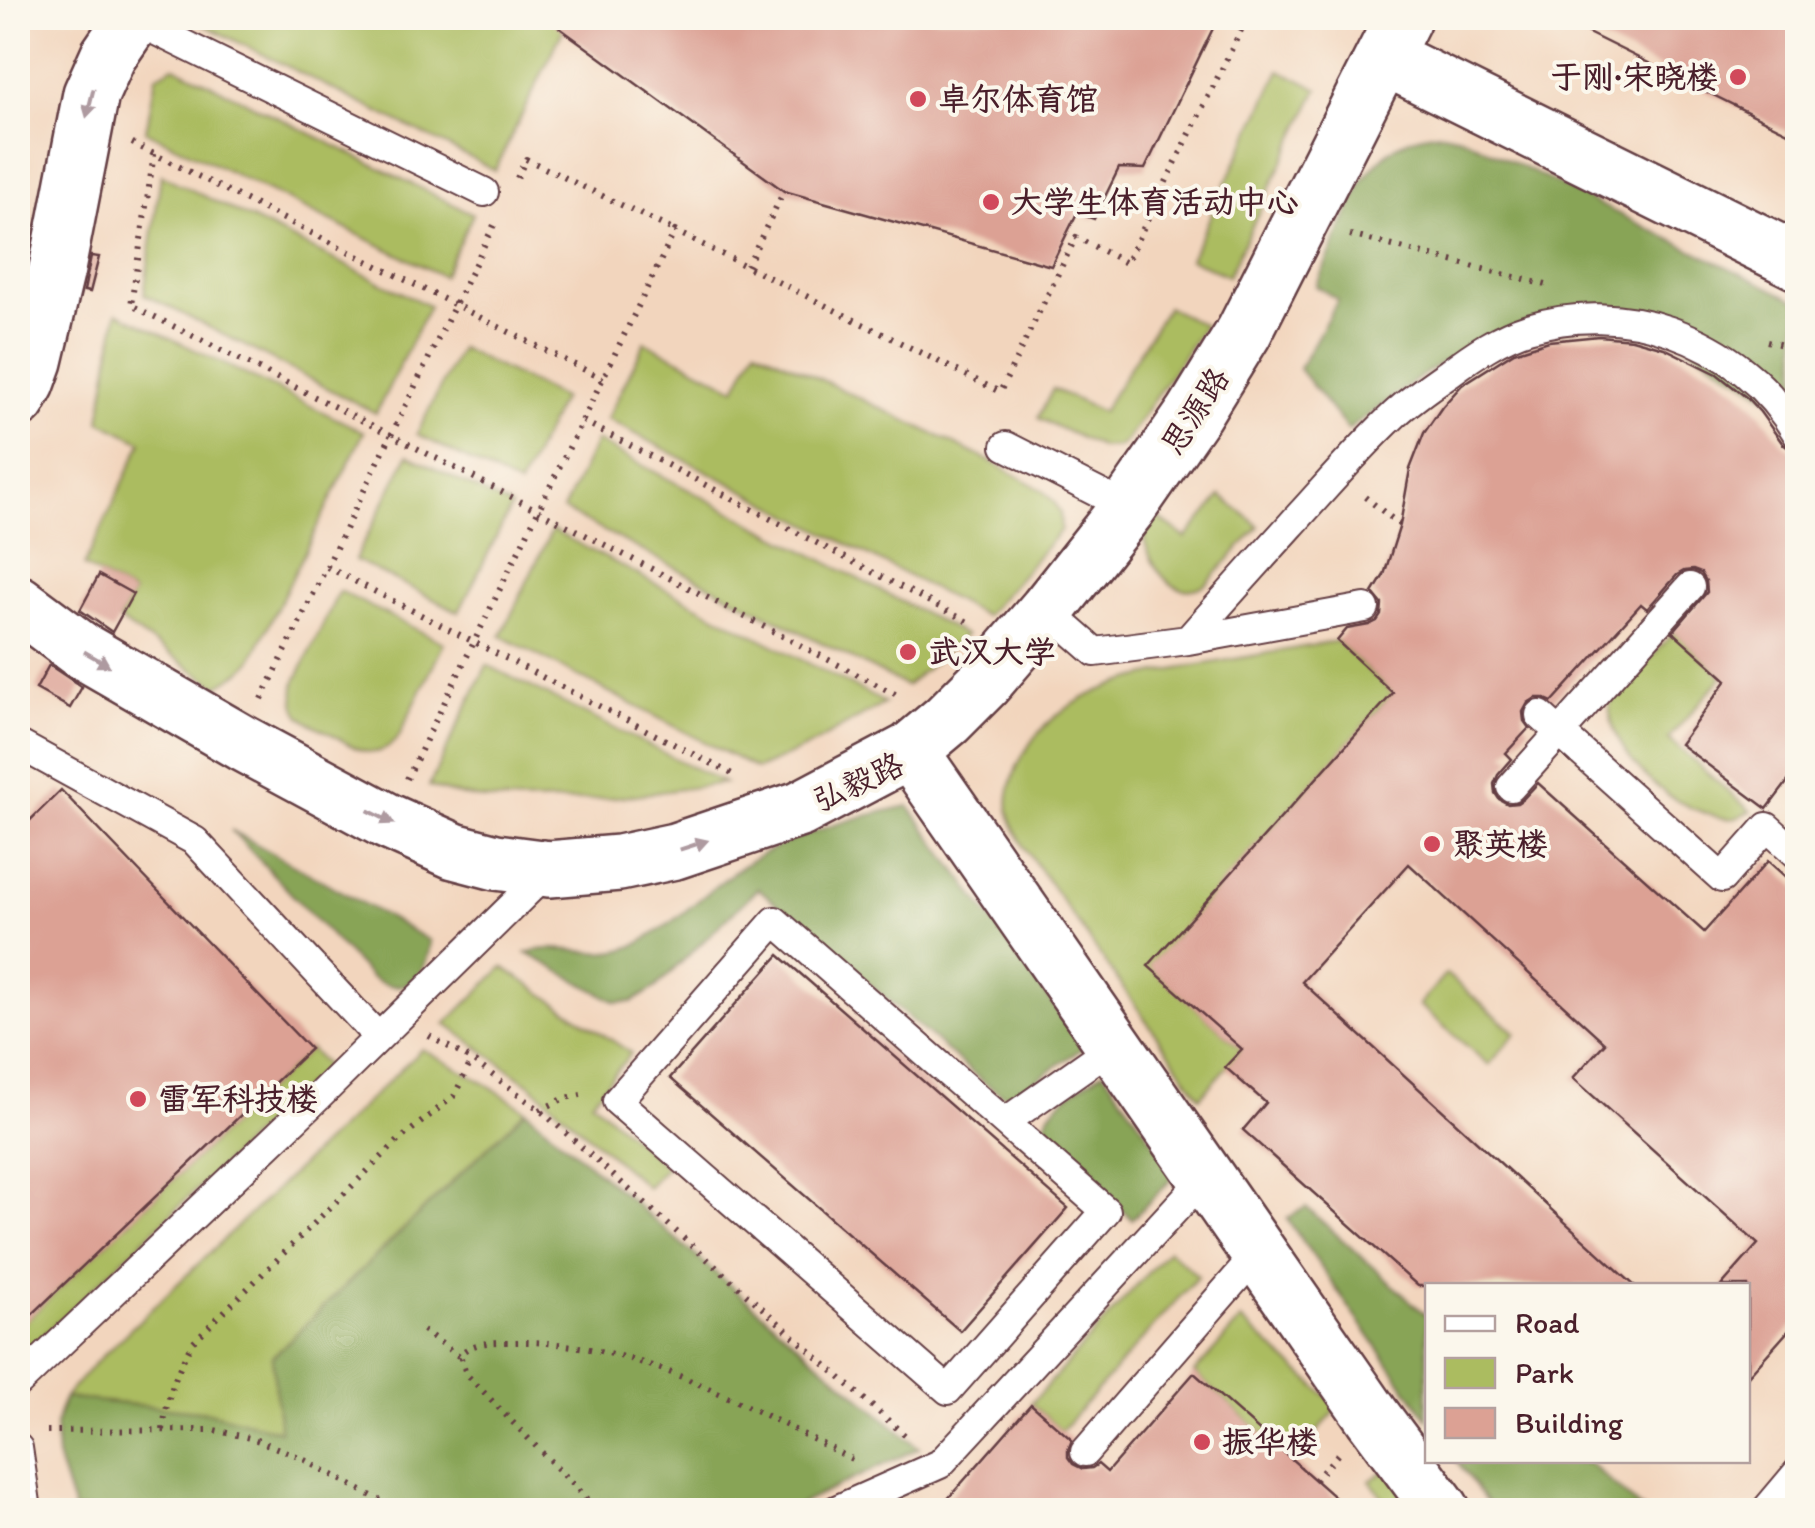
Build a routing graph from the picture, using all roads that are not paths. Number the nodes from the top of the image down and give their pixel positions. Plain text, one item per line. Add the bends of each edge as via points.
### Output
1 (133, 18) edge
2 (1394, 37) edge
3 (497, 192) road end
4 (1798, 262) edge
5 (18, 400) edge
6 (1798, 434) edge
7 (1006, 446) dead end
8 (1128, 508) junction
9 (1690, 587) dead end
10 (18, 603) edge
11 (1364, 608) dead end
12 (1031, 628) junction
13 (1188, 640) junction
14 (1550, 724) junction
15 (929, 735) junction
16 (18, 744) edge
17 (1512, 788) dead end
18 (1798, 855) edge
19 (550, 869) junction
20 (388, 1028) junction
21 (1115, 1045) junction
22 (1005, 1122) junction
23 (1206, 1176) junction
24 (1258, 1252) junction
25 (18, 1383) edge
26 (26, 1440) edge
27 (1085, 1452) dead end
28 (1798, 1472) edge
29 (28, 1510) edge
30 (836, 1510) edge
31 (1442, 1510) edge
32 (1766, 1510) edge

1 - 3 lane
1 -> 5 street via 98,75 44,324
2 - 4 street
2 - 8 street, 思源路 via 1244,332
6 - 13 lane via 1750,376 1689,338 1633,321 1593,318 1525,328 1474,354 1395,414
7 - 8 lane
8 - 12 street, 思源路
9 - 14 lane
10 -> 19 street, 弘毅路 via 81,650 387,821 454,851
11 - 13 lane
12 - 13 lane via 1095,652
12 - 15 street, 思源路
14 - 17 lane
14 - 18 lane via 1722,878 1766,828
19 -> 15 street, 弘毅路 via 674,851 800,808
15 - 21 street, 弘毅路
16 - 20 lane via 195,841
19 - 20 lane
20 - 25 lane
21 - 22 lane
21 - 23 street, 弘毅路
22 - 22 lane via 775,921 616,1100 948,1390 1106,1211
23 - 24 street, 弘毅路
23 - 30 lane via 940,1464
24 - 27 lane
24 - 31 street, 弘毅路
26 - 29 lane
28 - 32 lane

